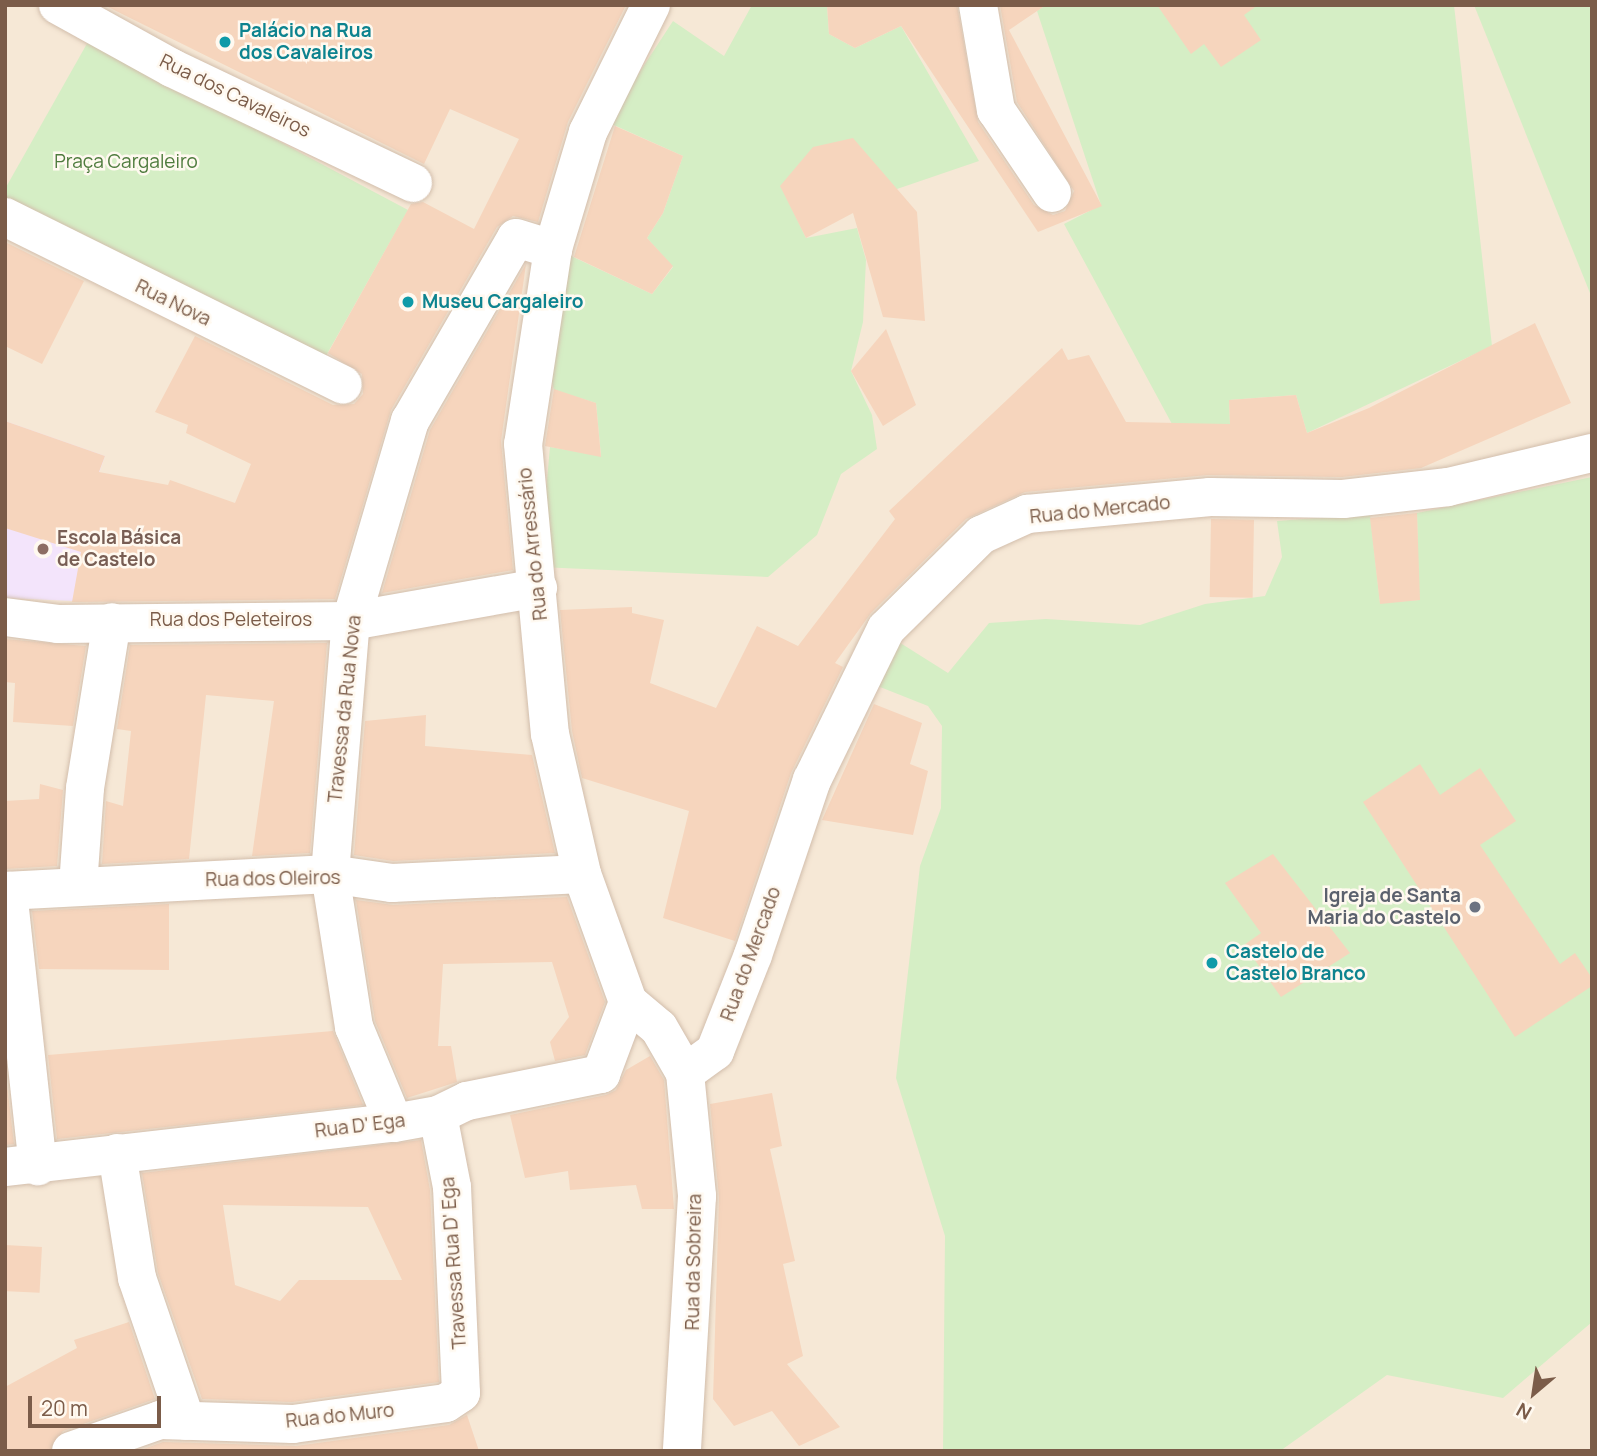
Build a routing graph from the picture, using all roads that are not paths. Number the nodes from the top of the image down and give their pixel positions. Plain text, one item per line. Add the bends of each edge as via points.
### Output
1 (58, 5) edge
2 (651, 5) edge
3 (978, 5) edge
4 (413, 183) dead end
5 (1052, 192) dead end
6 (5, 217) edge
7 (553, 249) junction
8 (343, 385) dead end
9 (1592, 453) edge
10 (538, 588) junction
11 (5, 617) edge
12 (351, 621) junction
13 (112, 622) junction
14 (330, 874) junction
15 (582, 874) junction
16 (78, 886) junction
17 (7, 891) edge
18 (628, 1002) junction
19 (685, 1073) junction
20 (438, 1115) junction
21 (394, 1123) junction
22 (117, 1153) junction
23 (21, 1166) edge
24 (446, 1403) joint
25 (186, 1421) junction
26 (295, 1437) edge
27 (71, 1451) edge
28 (682, 1451) edge

1 - 4 street, Rua dos Cavaleiros via 172,68
2 - 7 street, Rua do Arressário via 588,132
3 - 5 street via 996,110
6 - 8 street, Rua Nova
7 - 10 street, Rua do Arressário via 523,444
7 - 12 street, Travessa da Rua Nova via 516,238 410,421
9 - 19 street, Rua do Mercado via 1448,487 1370,496 1210,497 1027,514 981,536 886,629 812,780 754,955 715,1051
10 - 12 street, Rua dos Peleteiros
10 - 15 street, Rua do Arressário via 550,734
11 - 13 street, Rua dos Peleteiros via 58,624
12 - 13 street, Rua dos Peleteiros
12 - 14 street, Travessa da Rua Nova
13 - 16 street via 85,788
14 - 15 street, Rua dos Oleiros via 392,883
14 - 16 street, Rua dos Oleiros
14 - 21 street, Travessa da Rua Nova via 354,1027
15 - 18 street, Rua do Arressário
16 - 17 street, Rua dos Oleiros
17 - 23 street
18 - 19 street via 659,1028
18 - 20 street, Rua D' Ega via 601,1074 467,1101
19 - 28 street, Rua da Sobreira via 697,1196
20 - 21 street, Rua D' Ega
20 - 24 street, Travessa Rua D' Ega via 452,1187 460,1339 461,1393
21 - 22 street, Rua D' Ega
22 - 23 street, Rua D' Ega
22 - 25 street via 137,1278
24 - 26 street, Rua do Muro
25 - 26 street, Rua do Muro
25 - 27 street, Rua do Muro via 160,1420

